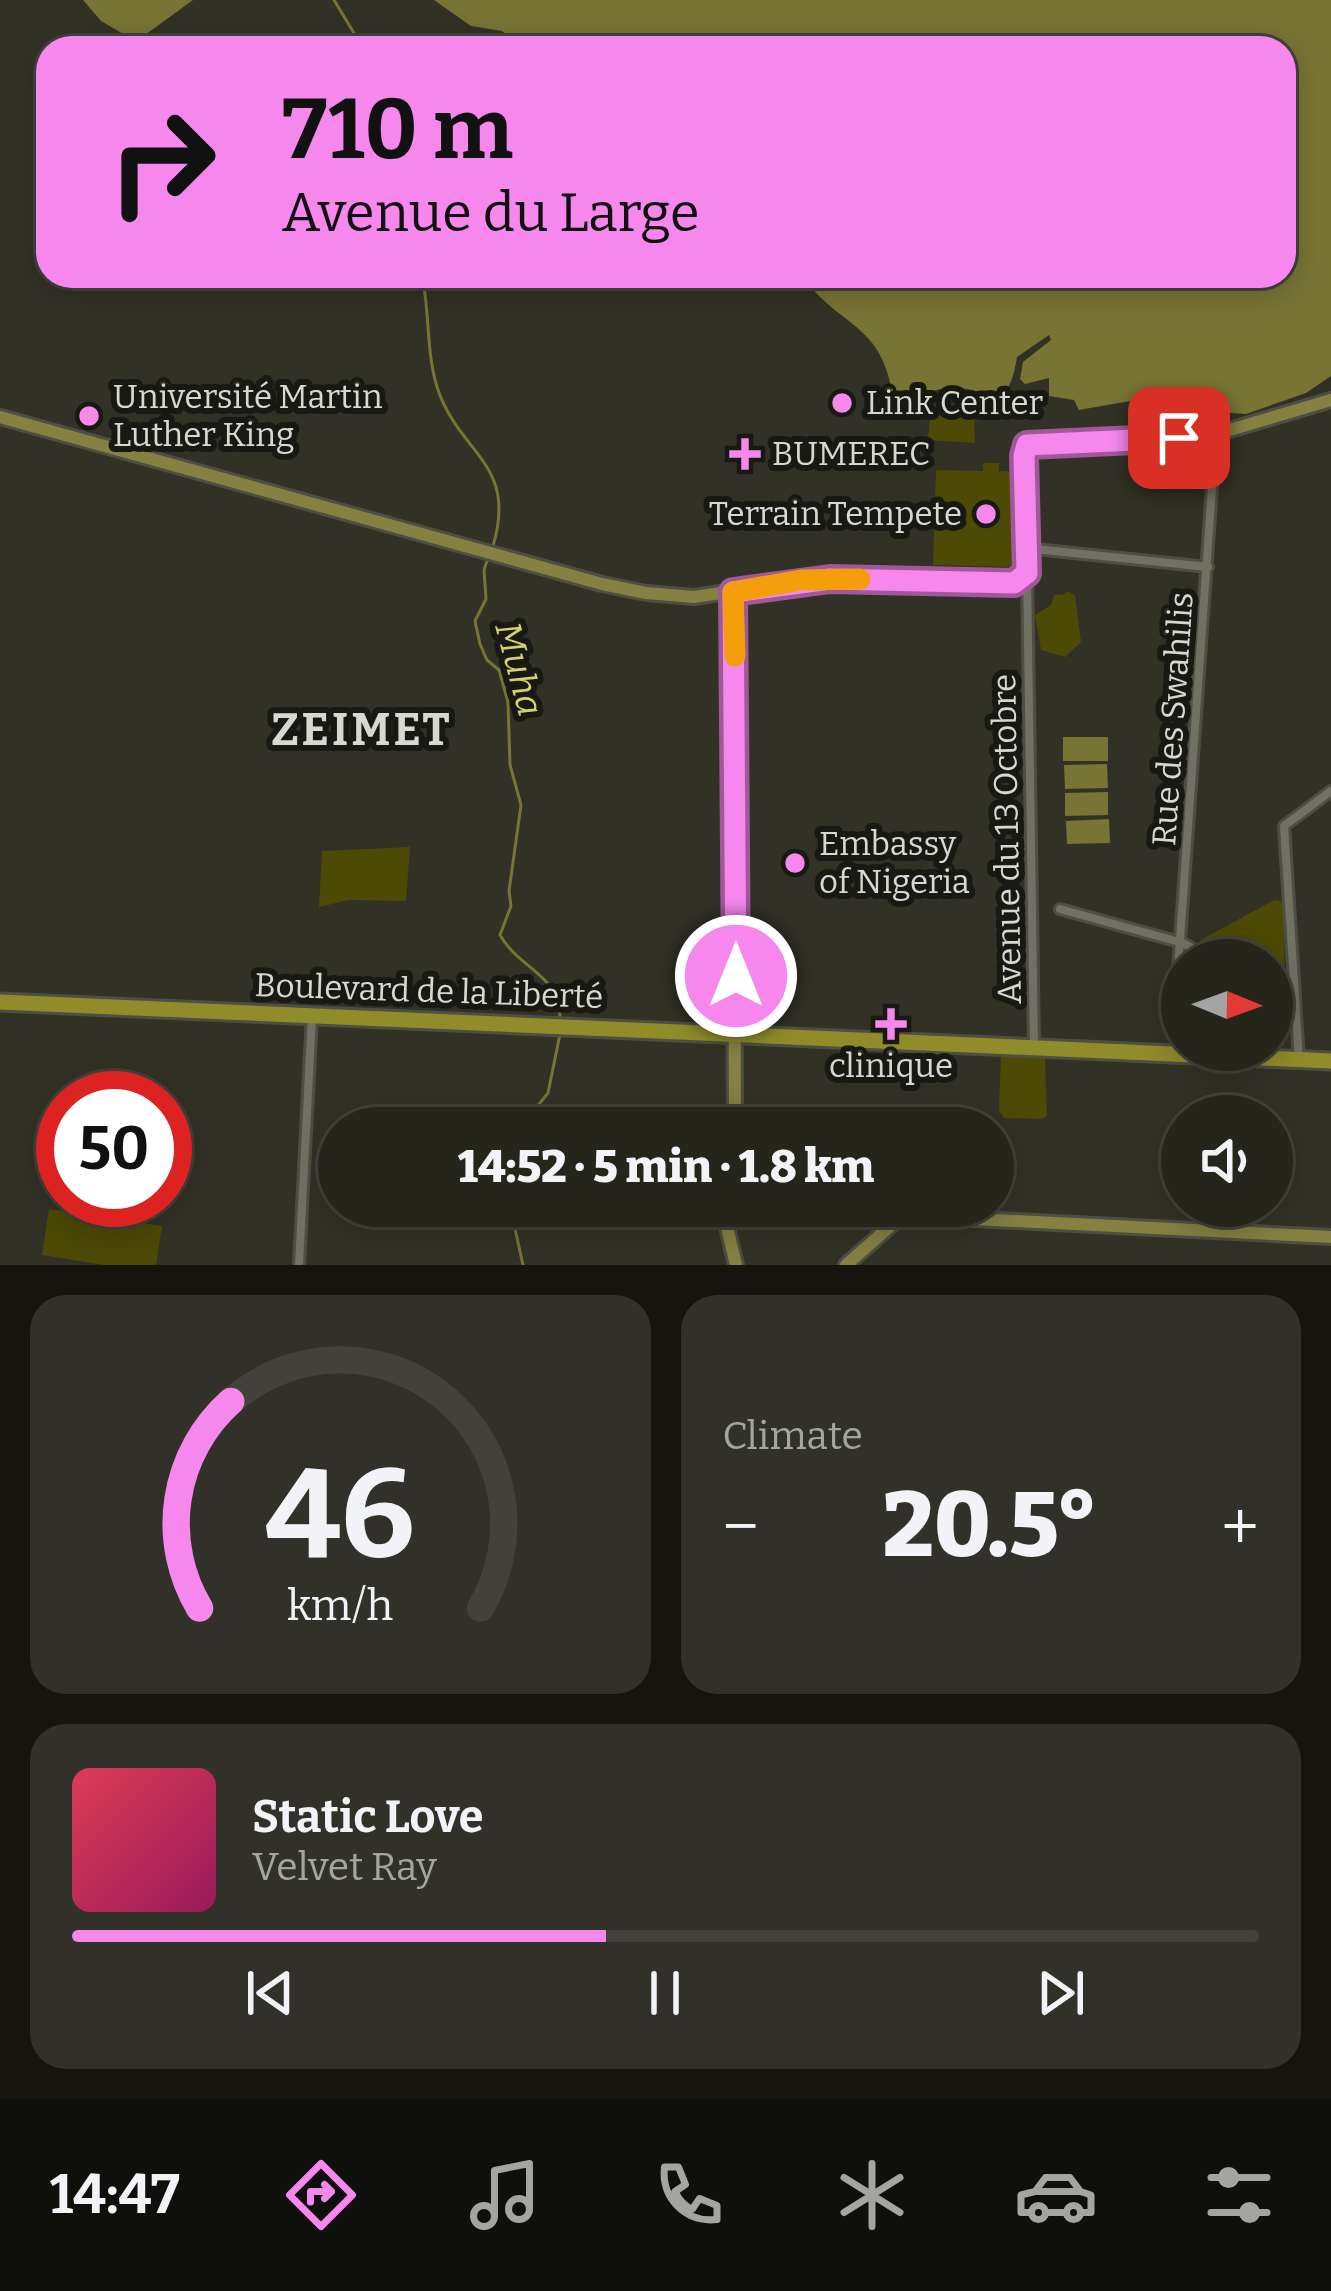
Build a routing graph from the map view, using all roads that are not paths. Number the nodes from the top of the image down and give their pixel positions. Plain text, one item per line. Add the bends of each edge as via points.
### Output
1 (1331, 398) edge
2 (0, 417) edge
3 (1216, 432) junction
4 (1024, 548) junction
5 (1208, 567) junction
6 (1023, 578) junction
7 (730, 590) junction
8 (1027, 628) junction
9 (1331, 791) edge
10 (1060, 909) dead end
11 (1165, 939) edge
12 (1179, 939) edge
13 (1290, 939) edge
14 (1293, 999) edge
15 (0, 1002) edge
16 (312, 1015) junction
17 (733, 1035) junction
18 (1034, 1049) junction
19 (1331, 1061) edge
20 (1299, 1062) junction
21 (732, 1107) edge
22 (730, 1227) edge
23 (1331, 1240) edge
24 (299, 1265) edge
25 (738, 1265) edge
26 (846, 1265) edge

1 - 3 main road
2 - 7 main road via 489,552 657,591
3 - 4 main road via 1027,445
3 - 5 street, Rue des Swahilis
4 - 5 street
4 - 6 main road
5 - 12 street, Rue des Swahilis
6 - 7 main road via 830,579
6 - 8 street
6 - 8 street
7 - 17 main road
8 - 18 street, Avenue du 13 Octobre
9 - 13 street via 1284,826
10 - 11 street
14 - 20 street
15 - 16 highway, Boulevard de la Liberté
16 - 17 highway, Boulevard de la Liberté
16 - 24 street
17 - 18 highway, Boulevard de la Liberté
17 - 21 main road
18 - 20 highway
19 - 20 highway
22 - 25 main road
23 - 26 main road via 896,1218

